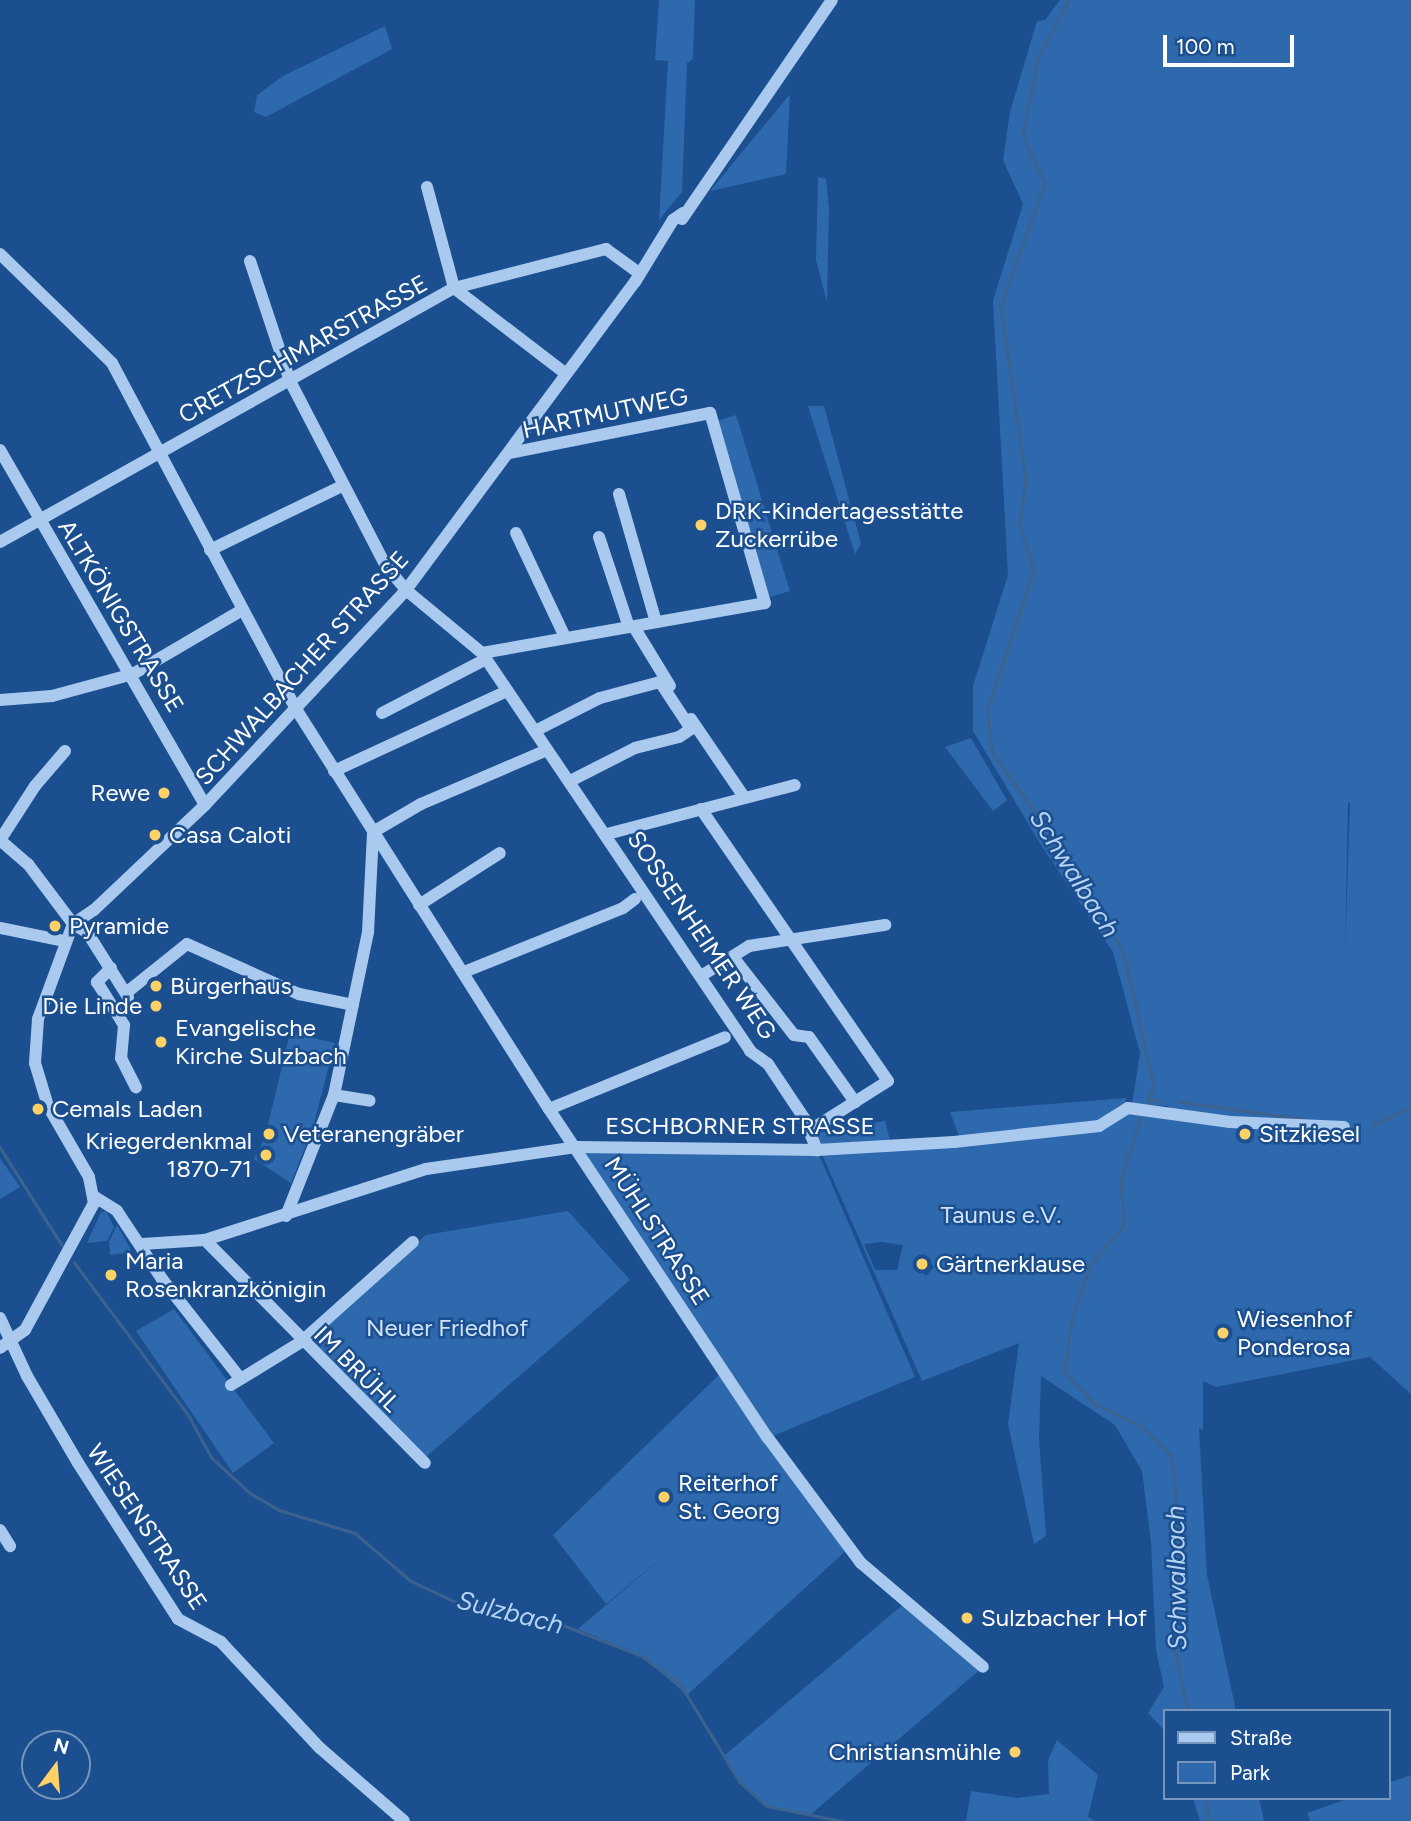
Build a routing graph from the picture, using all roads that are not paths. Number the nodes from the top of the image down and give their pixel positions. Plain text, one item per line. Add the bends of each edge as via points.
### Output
1 (832, 0) edge
2 (427, 187) dead end
3 (0, 255) edge
4 (250, 261) dead end
5 (639, 273) junction
6 (454, 288) junction
7 (566, 374) junction
8 (290, 381) junction
9 (0, 450) edge
10 (509, 453) junction
11 (157, 455) junction
12 (342, 486) junction
13 (619, 494) dead end
14 (39, 520) junction
15 (516, 533) dead end
16 (600, 537) dead end
17 (0, 542) edge
18 (210, 550) junction
19 (406, 590) junction
20 (242, 610) junction
21 (656, 622) junction
22 (631, 627) junction
23 (565, 636) junction
24 (484, 656) junction
25 (133, 674) junction
26 (506, 691) junction
27 (0, 700) edge
28 (296, 709) junction
29 (382, 713) dead end
30 (535, 731) junction
31 (547, 750) junction
32 (65, 751) dead end
33 (334, 771) junction
34 (570, 782) junction
35 (795, 785) dead end
36 (744, 797) junction
37 (205, 805) junction
38 (701, 809) junction
39 (373, 832) junction
40 (607, 834) junction
41 (0, 840) edge
42 (500, 853) dead end
43 (635, 899) dead end
44 (419, 905) junction
45 (73, 924) junction
46 (885, 925) dead end
47 (0, 928) edge
48 (787, 938) junction
49 (64, 941) junction
50 (733, 957) junction
51 (111, 968) junction
52 (464, 972) junction
53 (701, 976) junction
54 (353, 1005) junction
55 (725, 1037) dead end
56 (136, 1087) dead end
57 (334, 1094) junction
58 (370, 1101) dead end
59 (855, 1102) junction
60 (549, 1109) junction
61 (1344, 1126) dead end
62 (809, 1131) junction
63 (577, 1147) junction
64 (817, 1150) junction
65 (94, 1197) junction
66 (286, 1216) junction
67 (205, 1240) junction
68 (413, 1242) dead end
69 (142, 1244) junction
70 (0, 1318) edge
71 (301, 1342) junction
72 (5, 1345) edge
73 (425, 1463) dead end
74 (0, 1530) edge
75 (10, 1546) dead end
76 (983, 1667) dead end
77 (404, 1821) edge

1 - 5 street, SCHWALBACHER STRASSE
2 - 6 street
3 - 11 street, MÜHLSTRASSE via 112,363
4 - 8 street, SOSSENHEIMER WEG
5 - 6 street, CRETZSCHMARSTRASSE via 606,249
5 - 7 street, SCHWALBACHER STRASSE
6 - 7 street
6 - 8 street, CRETZSCHMARSTRASSE
7 - 10 street, SCHWALBACHER STRASSE
8 - 11 street, CRETZSCHMARSTRASSE
8 - 12 street, SOSSENHEIMER WEG
9 - 14 street, ALTKÖNIGSTRASSE
10 - 19 street, SCHWALBACHER STRASSE
10 - 21 street, HARTMUTWEG via 710,413 765,603
11 - 14 street, CRETZSCHMARSTRASSE
11 - 18 street, MÜHLSTRASSE
12 - 18 street
12 - 19 street, SOSSENHEIMER WEG via 386,566
13 - 21 street
14 - 17 street, CRETZSCHMARSTRASSE
14 - 25 street, ALTKÖNIGSTRASSE
15 - 23 street
16 - 22 street
18 - 20 street, MÜHLSTRASSE
19 - 24 street, SOSSENHEIMER WEG
19 - 28 street, SCHWALBACHER STRASSE
20 - 25 street
20 - 28 street, MÜHLSTRASSE
21 - 22 street
22 - 23 street
22 - 36 street
23 - 24 street
24 - 26 street, SOSSENHEIMER WEG
24 - 29 street
25 - 27 street via 52,696
25 - 37 street, ALTKÖNIGSTRASSE
26 - 30 street, SOSSENHEIMER WEG
26 - 33 street
28 - 33 street, MÜHLSTRASSE
28 - 37 street, SCHWALBACHER STRASSE
30 - 31 street, SOSSENHEIMER WEG
30 - 34 street via 600,698 660,682 691,729 679,737 635,748
31 - 34 street, SOSSENHEIMER WEG
31 - 39 street via 421,804
32 - 41 street via 35,786
33 - 39 street, MÜHLSTRASSE
34 - 40 street, SOSSENHEIMER WEG
35 - 36 street
36 - 38 street
37 - 45 street, SCHWALBACHER STRASSE via 94,910
38 - 40 street
38 - 48 street
39 - 44 street, MÜHLSTRASSE
39 - 54 street via 368,932
40 - 53 street, SOSSENHEIMER WEG
41 - 45 street via 27,864
42 - 44 street
43 - 52 street via 623,908
44 - 52 street, MÜHLSTRASSE
45 - 49 street
45 - 51 street via 87,932
46 - 48 street
47 - 49 street
48 - 50 street via 749,946
48 - 59 street via 888,1081
49 - 65 street via 38,1019 35,1063 48,1105 89,1177
50 - 53 street
50 - 59 street via 794,1035 808,1037
51 - 54 street via 127,995 187,944 299,994
51 - 56 street via 97,982 124,1025 121,1058
52 - 60 street, MÜHLSTRASSE
53 - 62 street, SOSSENHEIMER WEG via 750,1051 768,1064
54 - 57 street
55 - 60 street
57 - 58 street
57 - 66 street
59 - 62 street
60 - 63 street, MÜHLSTRASSE
61 - 64 street, ESCHBORNER STRASSE via 1230,1122 1135,1108 1099,1126 954,1142
62 - 64 street, SOSSENHEIMER WEG
63 - 64 street, ESCHBORNER STRASSE
63 - 66 street, ESCHBORNER STRASSE via 426,1169
63 - 76 street, MÜHLSTRASSE via 827,1521 861,1563
65 - 69 street via 108,1202
65 - 72 street via 86,1222 34,1316
66 - 67 street, ESCHBORNER STRASSE
67 - 69 street, ESCHBORNER STRASSE
67 - 71 street, IM BRÜHL
68 - 71 street
69 - 71 street via 235,1382
70 - 72 street, WIESENSTRASSE
71 - 73 street, IM BRÜHL
72 - 77 street, WIESENSTRASSE via 178,1619 221,1642 320,1748
74 - 75 street

